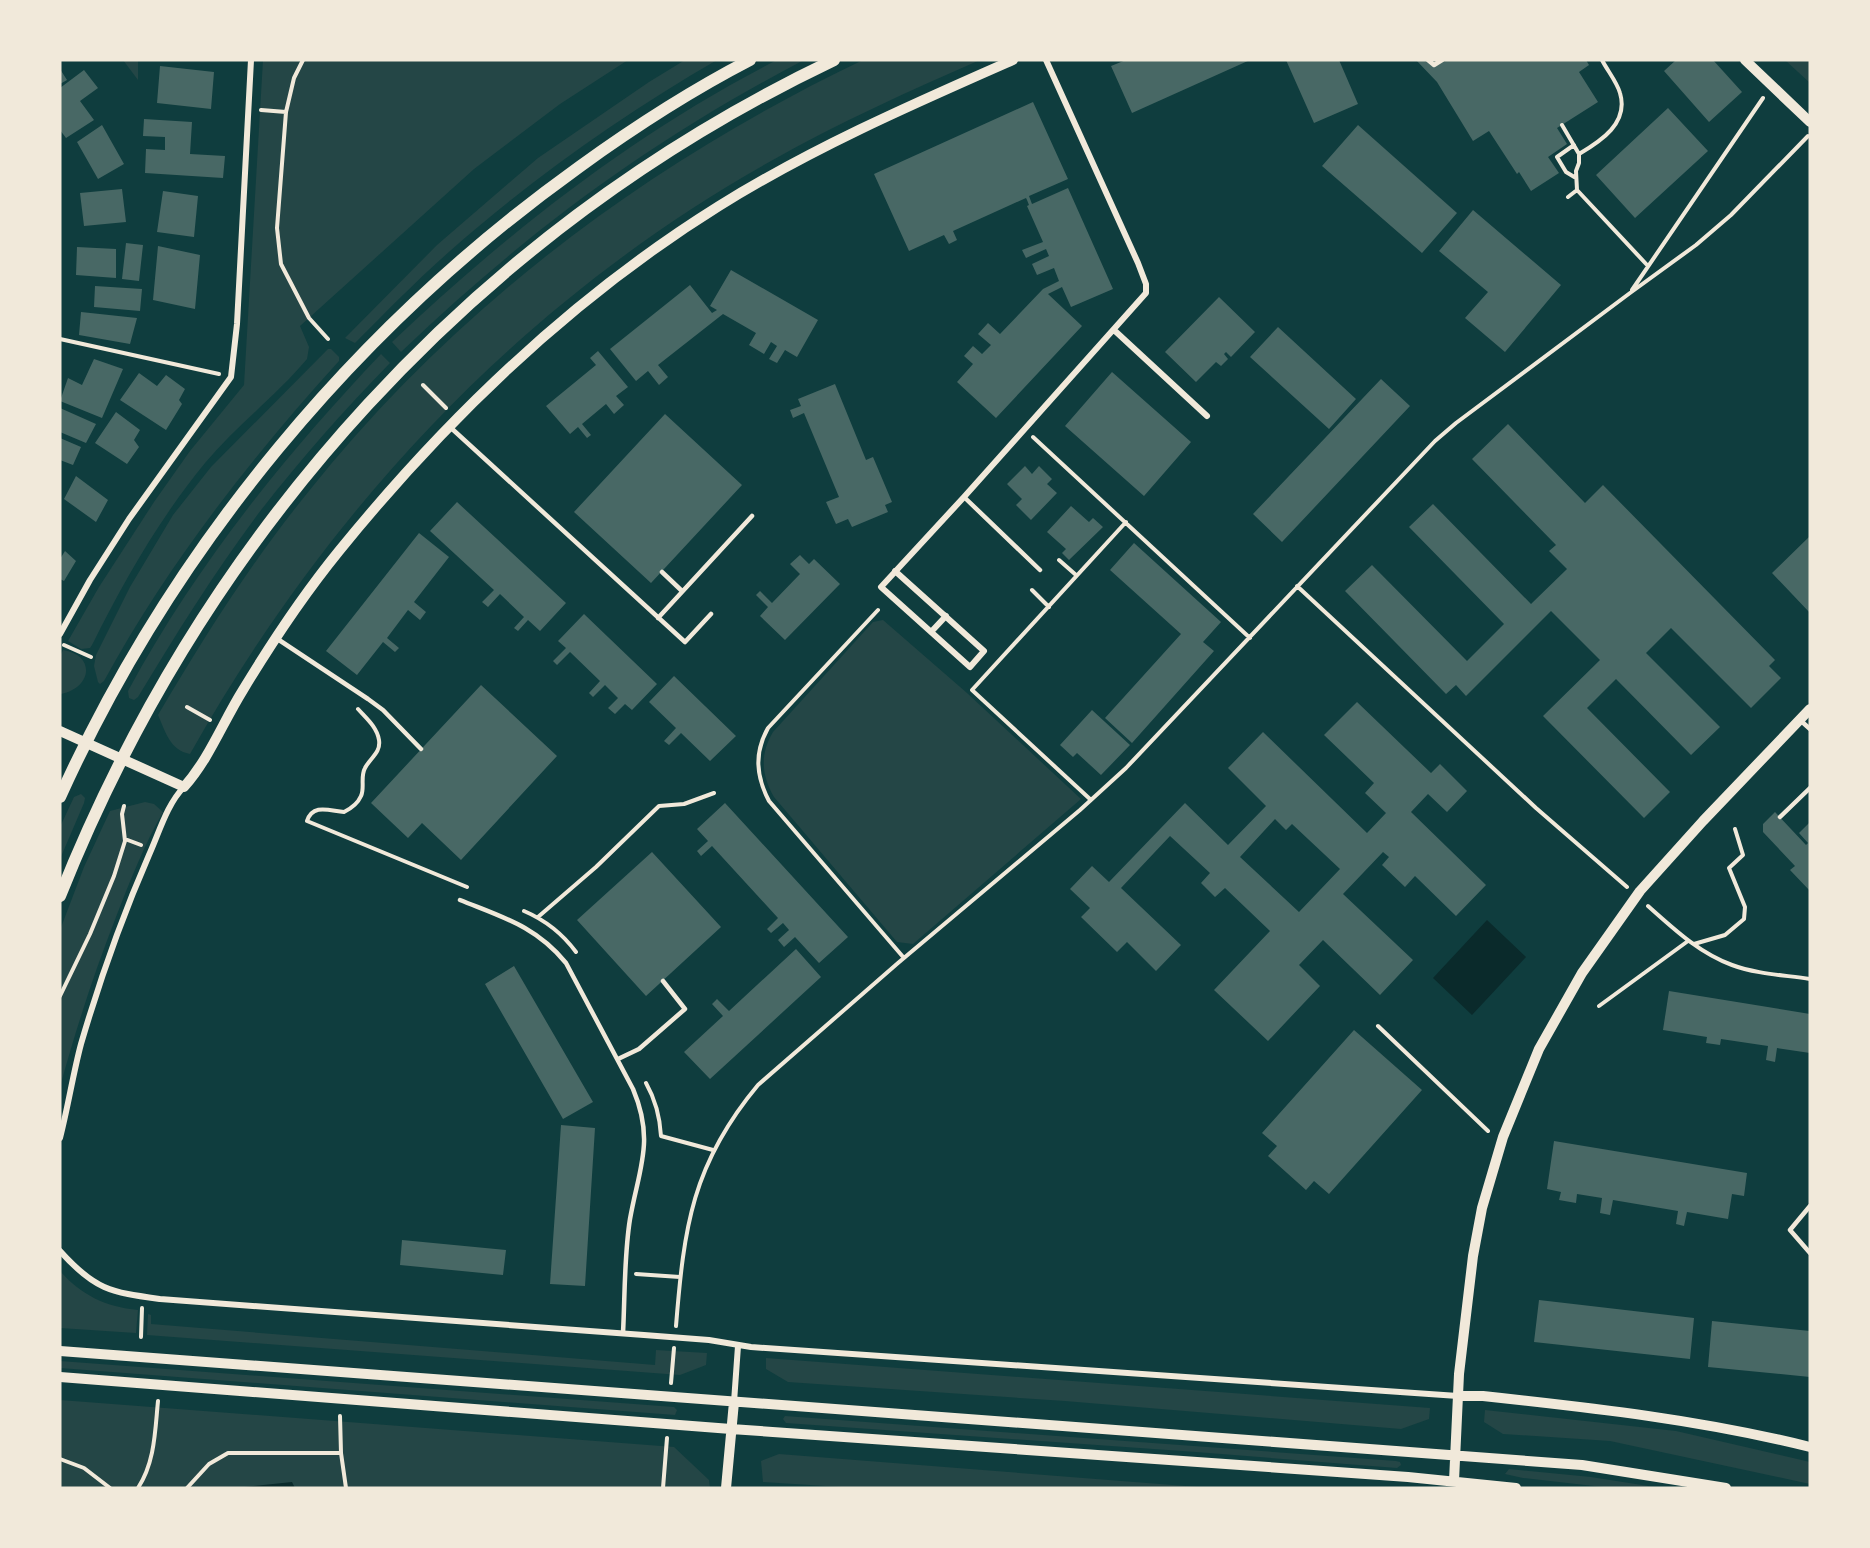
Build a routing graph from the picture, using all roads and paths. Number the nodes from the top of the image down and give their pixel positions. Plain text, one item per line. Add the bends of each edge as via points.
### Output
1 (251, 60) edge
2 (303, 60) edge
3 (750, 60) edge
4 (834, 60) edge
5 (1013, 60) edge
6 (1046, 60) edge
7 (1428, 60) edge
8 (1443, 60) edge
9 (1602, 60) edge
10 (1745, 60) edge
11 (1771, 86) junction
12 (248, 110) junction
13 (286, 112) junction
14 (1810, 122) edge
15 (1562, 125) dead end
16 (1810, 135) edge
17 (1574, 145) junction
18 (1579, 154) junction
19 (1577, 178) junction
20 (1577, 190) junction
21 (1568, 197) dead end
22 (1648, 266) junction
23 (1630, 293) junction
24 (1114, 330) junction
25 (60, 339) edge
26 (328, 339) dead end
27 (231, 377) junction
28 (423, 385) dead end
29 (1207, 416) dead end
30 (452, 422) junction
31 (1025, 429) junction
32 (964, 497) junction
33 (752, 516) dead end
34 (1126, 522) junction
35 (1059, 560) dead end
36 (1041, 570) dead end
37 (896, 571) junction
38 (662, 572) dead end
39 (1077, 575) junction
40 (1297, 586) junction
41 (1032, 590) dead end
42 (682, 591) junction
43 (1049, 607) junction
44 (878, 610) dead end
45 (711, 614) dead end
46 (946, 616) junction
47 (658, 618) junction
48 (931, 632) junction
49 (60, 634) edge
50 (276, 638) junction
51 (1250, 638) junction
52 (60, 643) edge
53 (91, 657) dead end
54 (187, 707) dead end
55 (1810, 709) edge
56 (1800, 720) junction
57 (222, 726) junction
58 (1810, 729) edge
59 (60, 731) edge
60 (86, 742) junction
61 (421, 749) dead end
62 (121, 758) junction
63 (184, 787) junction
64 (1810, 788) edge
65 (714, 793) dead end
66 (60, 797) edge
67 (1091, 800) junction
68 (124, 806) dead end
69 (1780, 818) dead end
70 (1735, 830) dead end
71 (1603, 866) dead end
72 (60, 896) edge
73 (460, 900) dead end
74 (538, 917) dead end
75 (1682, 936) dead end
76 (1690, 942) junction
77 (904, 958) junction
78 (1810, 979) edge
79 (663, 981) dead end
80 (60, 996) edge
81 (1599, 1006) dead end
82 (1378, 1026) dead end
83 (618, 1059) junction
84 (1489, 1131) dead end
85 (60, 1137) edge
86 (1810, 1206) edge
87 (60, 1251) edge
88 (1810, 1253) edge
89 (637, 1274) dead end
90 (142, 1307) dead end
91 (623, 1334) junction
92 (141, 1337) dead end
93 (738, 1346) junction
94 (60, 1351) edge
95 (60, 1377) edge
96 (1458, 1396) junction
97 (158, 1401) dead end
98 (734, 1402) junction
99 (340, 1416) dead end
100 (731, 1429) junction
101 (1810, 1447) edge
102 (340, 1453) junction
103 (1456, 1455) junction
104 (60, 1459) edge
105 (1454, 1481) junction
106 (110, 1488) edge
107 (138, 1488) edge
108 (187, 1488) edge
109 (346, 1488) edge
110 (726, 1488) edge
111 (1516, 1488) edge
112 (1726, 1488) edge

1 - 12 street
2 - 13 path
3 - 60 main road via 641,124 553,186 486,239 366,350 282,444 217,528 146,635
4 - 62 main road via 699,133 568,222 470,303 413,358 335,440 243,558 177,656
5 - 30 street via 843,137 718,207 657,248 546,334
6 - 24 street via 1146,284 1146,293
7 - 8 lane via 1434,65
9 - 18 path via 1620,91 1621,109 1614,128
10 - 11 street
11 - 14 street
11 - 22 path
12 - 13 path
12 - 27 street
13 - 26 path via 277,228 280,264 309,318
15 - 17 path
16 - 23 path via 1696,245
17 - 18 path
17 - 19 path via 1557,156 1566,172
18 - 19 path
19 - 20 path
20 - 21 path
20 - 22 path
22 - 23 path
23 - 40 path via 1456,423
24 - 29 street
24 - 31 street
25 - 27 path
27 - 49 street via 129,519
28 - 30 path
30 - 47 lane
30 - 50 street via 338,553
31 - 32 street
31 - 34 path
32 - 36 lane
32 - 37 street
33 - 42 lane
34 - 39 path
34 - 51 path
35 - 39 path
37 - 46 street
37 - 48 street via 881,587
38 - 42 lane
39 - 43 path
40 - 51 path
40 - 71 path
41 - 43 path
42 - 47 lane
43 - 67 path via 972,690
44 - 77 path via 768,728 759,746 758,766 769,801
45 - 47 lane via 685,642
46 - 48 street
46 - 48 street via 984,651 970,667
50 - 57 street
50 - 61 lane via 383,710
51 - 67 path
52 - 53 path
54 - 57 path
55 - 56 street
56 - 58 lane
56 - 96 street via 1640,891 1582,973 1539,1049 1503,1137 1482,1208
57 - 63 street
59 - 60 street
60 - 62 street
60 - 66 main road
62 - 63 street
62 - 72 main road
63 - 85 street via 152,849 104,966 80,1046
64 - 69 lane
65 - 74 path via 684,804 659,806
67 - 77 path
68 - 80 path via 125,841 114,876
70 - 76 path via 1743,855 1729,868 1745,907 1744,919 1725,934
73 - 83 lane via 528,928 550,945 566,963
75 - 76 path
76 - 78 path via 1734,966
76 - 81 path
77 - 89 path via 769,1075 745,1101 713,1150 697,1190 680,1277
79 - 83 lane via 685,1009 639,1049
82 - 84 path
83 - 91 lane via 641,1108 645,1130 642,1170 630,1220
86 - 88 lane via 1790,1230
87 - 91 street via 95,1283 125,1294
90 - 92 path
91 - 93 street
93 - 96 street
93 - 98 street
94 - 98 street
95 - 100 street
96 - 101 street via 1635,1412
96 - 103 street
97 - 107 path via 154,1450 146,1477
98 - 100 street
98 - 103 street
99 - 102 path
100 - 105 street
100 - 110 street
102 - 108 path via 228,1453 209,1464
102 - 109 path
103 - 105 street
103 - 112 street via 1582,1464
104 - 106 path via 84,1468
105 - 111 street

